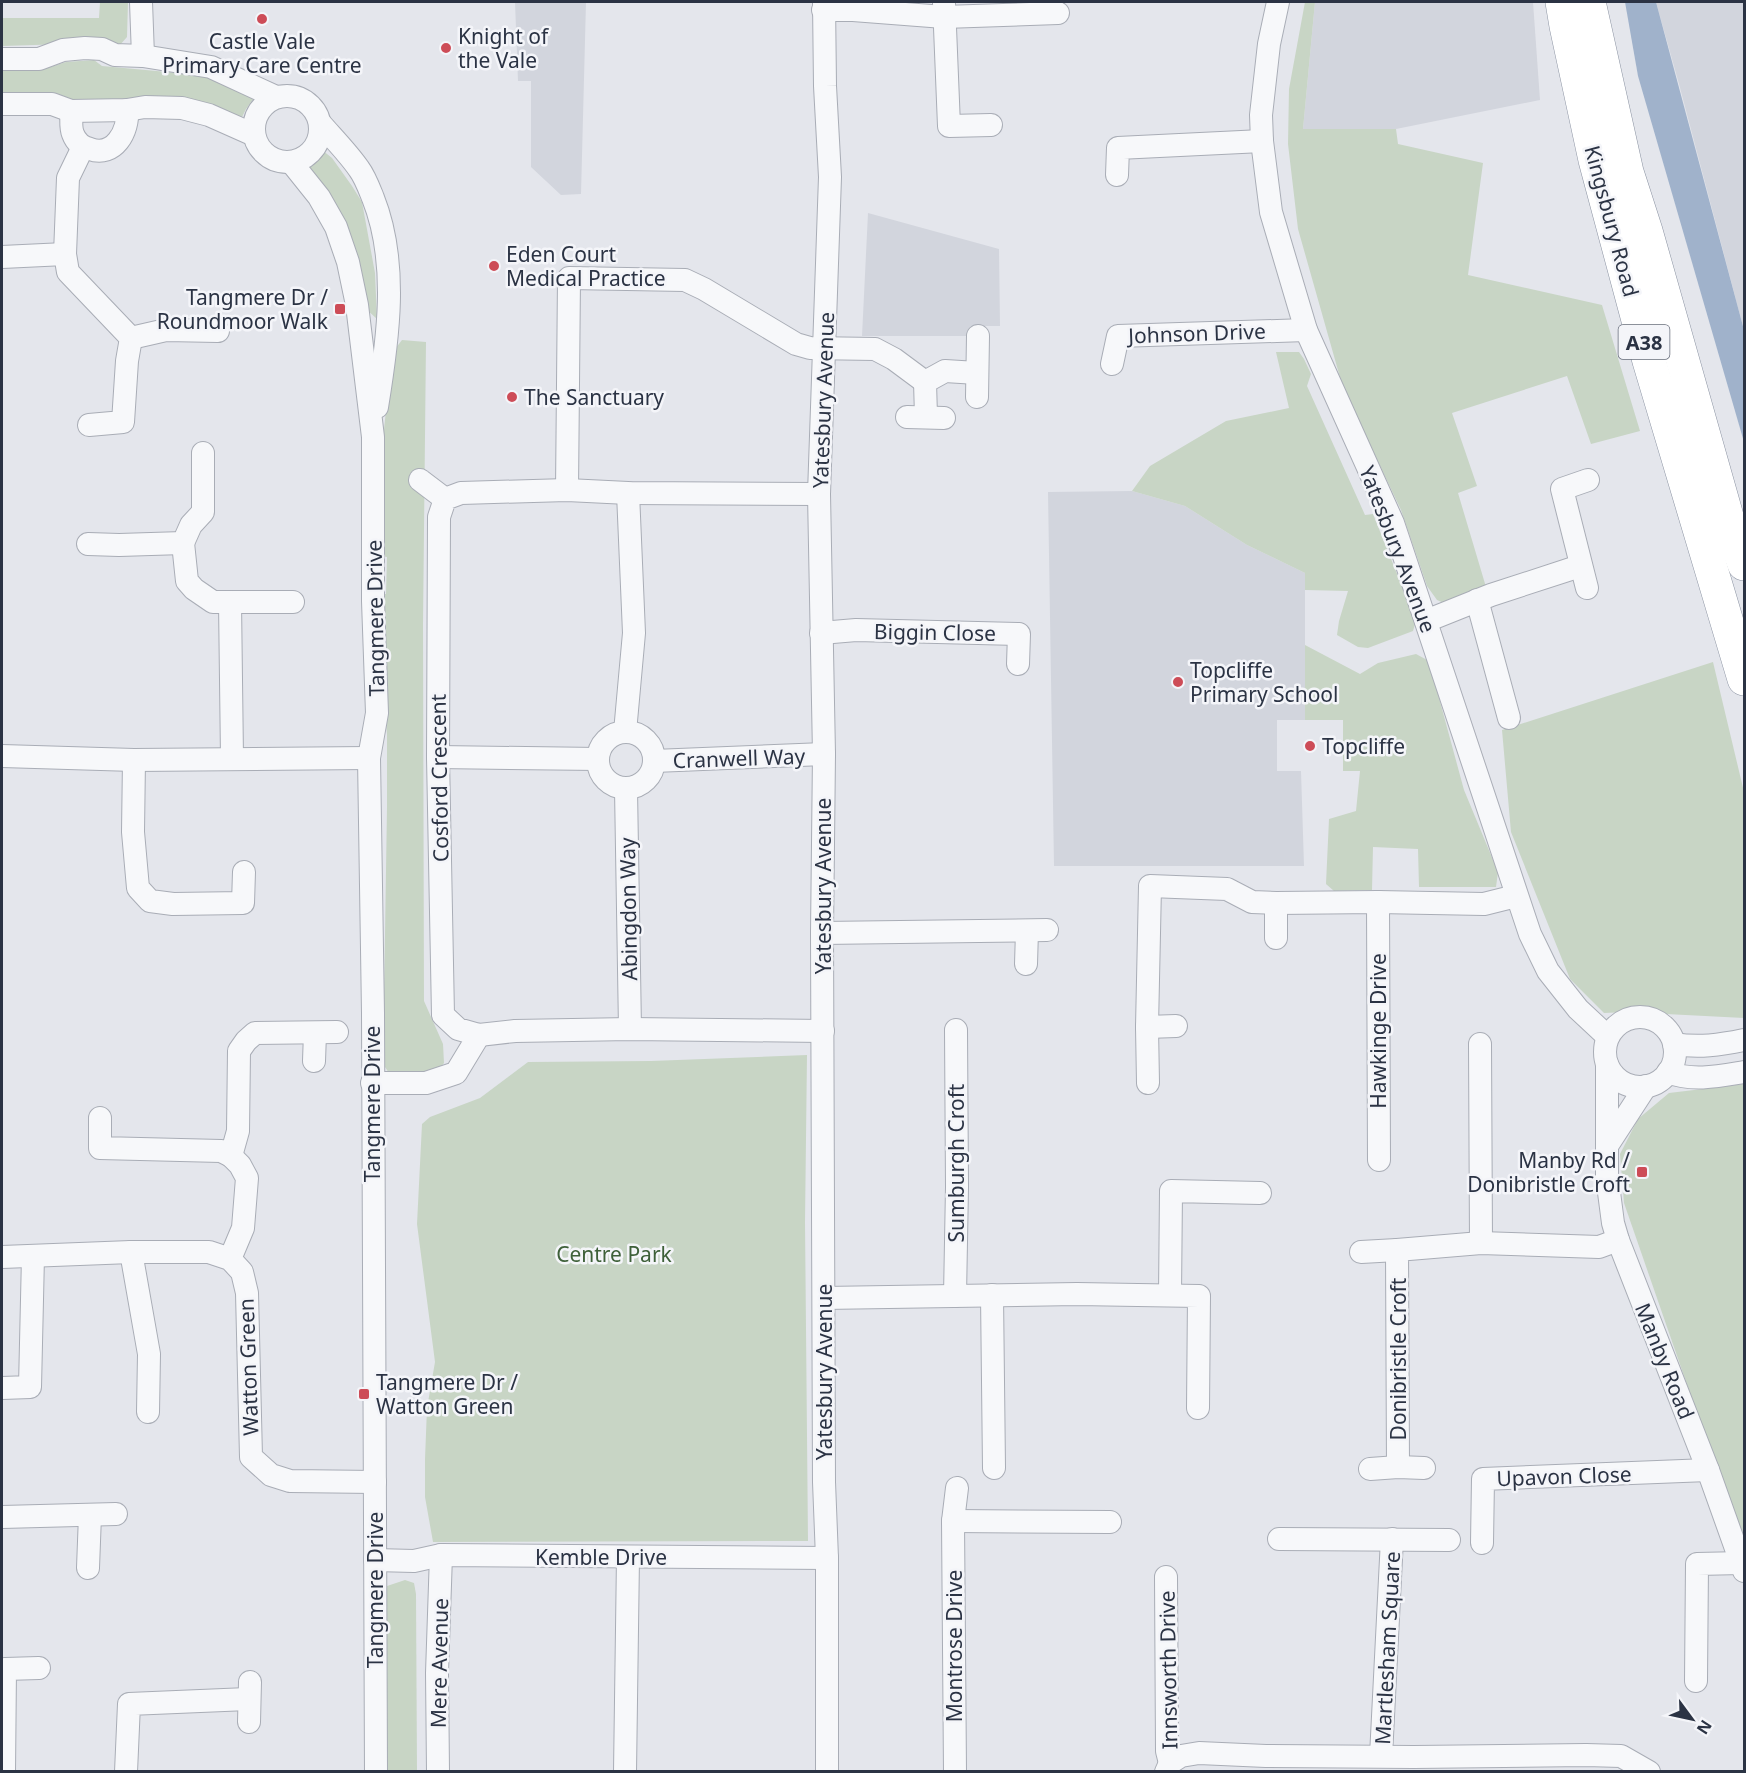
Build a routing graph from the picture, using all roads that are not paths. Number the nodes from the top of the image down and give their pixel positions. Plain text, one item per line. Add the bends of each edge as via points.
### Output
1 (141, 2) edge
2 (1278, 2) edge
3 (1562, 2) edge
4 (1589, 2) edge
5 (823, 6) edge
6 (944, 9) edge
7 (1058, 13) dead end
8 (143, 56) junction
9 (2, 59) edge
10 (276, 97) junction
11 (2, 104) edge
12 (127, 110) junction
13 (71, 111) junction
14 (320, 123) junction
15 (991, 125) dead end
16 (254, 135) junction
17 (1262, 141) junction
18 (83, 147) junction
19 (291, 162) junction
20 (1118, 175) dead end
21 (65, 254) junction
22 (2, 257) edge
23 (1306, 330) junction
24 (218, 331) dead end
25 (978, 336) dead end
26 (131, 338) junction
27 (825, 349) junction
28 (1112, 364) dead end
29 (977, 372) junction
30 (925, 382) junction
31 (977, 397) dead end
32 (926, 417) dead end
33 (89, 425) dead end
34 (373, 437) junction
35 (203, 453) dead end
36 (420, 480) dead end
37 (1588, 480) dead end
38 (567, 490) junction
39 (628, 493) junction
40 (819, 494) junction
41 (445, 499) junction
42 (183, 543) junction
43 (88, 544) dead end
44 (1744, 564) edge
45 (1580, 566) junction
46 (1587, 588) dead end
47 (1477, 600) junction
48 (230, 602) junction
49 (293, 602) dead end
50 (1426, 621) junction
51 (821, 633) junction
52 (1018, 664) dead end
53 (1744, 678) edge
54 (1509, 718) dead end
55 (625, 732) junction
56 (824, 754) junction
57 (2, 756) edge
58 (438, 757) junction
59 (232, 758) junction
60 (369, 758) junction
61 (598, 759) junction
62 (134, 760) junction
63 (654, 761) junction
64 (626, 789) junction
65 (244, 872) dead end
66 (1516, 896) junction
67 (1378, 902) junction
68 (1276, 903) junction
69 (822, 933) junction
70 (1276, 938) dead end
71 (1026, 964) dead end
72 (1176, 1026) dead end
73 (1146, 1027) junction
74 (630, 1029) junction
75 (956, 1030) dead end
76 (823, 1031) junction
77 (479, 1035) junction
78 (1608, 1037) junction
79 (1744, 1040) edge
80 (1480, 1044) dead end
81 (1674, 1044) junction
82 (314, 1061) dead end
83 (1607, 1064) junction
84 (1668, 1072) junction
85 (1744, 1072) edge
86 (372, 1083) junction
87 (1148, 1083) dead end
88 (1646, 1086) junction
89 (100, 1118) dead end
90 (1607, 1146) junction
91 (231, 1156) junction
92 (1379, 1160) dead end
93 (1260, 1193) dead end
94 (1618, 1240) junction
95 (1481, 1243) junction
96 (1397, 1250) junction
97 (130, 1252) junction
98 (1361, 1252) dead end
99 (33, 1256) junction
100 (2, 1257) edge
101 (230, 1259) junction
102 (992, 1295) junction
103 (1170, 1295) junction
104 (956, 1296) junction
105 (824, 1298) junction
106 (2, 1388) edge
107 (1198, 1408) dead end
108 (148, 1412) dead end
109 (1398, 1467) junction
110 (994, 1468) dead end
111 (1370, 1468) dead end
112 (1424, 1468) dead end
113 (1708, 1470) junction
114 (375, 1482) junction
115 (957, 1488) dead end
116 (116, 1514) dead end
117 (90, 1515) junction
118 (2, 1518) edge
119 (953, 1521) junction
120 (1110, 1522) dead end
121 (1279, 1539) dead end
122 (1392, 1539) junction
123 (1449, 1540) dead end
124 (1482, 1543) dead end
125 (441, 1555) junction
126 (628, 1557) junction
127 (827, 1558) junction
128 (375, 1560) junction
129 (1743, 1567) edge
130 (88, 1568) dead end
131 (1166, 1577) dead end
132 (39, 1668) dead end
133 (1696, 1681) dead end
134 (249, 1722) dead end
135 (1381, 1756) junction
136 (1168, 1767) edge
137 (4, 1772) edge
138 (126, 1772) edge
139 (376, 1772) edge
140 (438, 1772) edge
141 (625, 1772) edge
142 (827, 1772) edge
143 (955, 1772) edge
144 (1649, 1772) edge

1 - 8 street
2 - 17 street, Yatesbury Avenue via 1269,44
3 - 53 highway, Kingsbury Road / A38 via 1595,160 1646,350
4 - 44 highway, Kingsbury Road / A38 via 1627,172
5 - 6 street via 853,10
5 - 27 street, Yatesbury Avenue via 830,177
6 - 7 street
6 - 15 street via 949,126
8 - 9 street via 85,48 63,50 39,59
8 - 10 street via 211,67
10 - 14 street via 286,95 304,100 312,106
10 - 16 street via 256,116
11 - 13 street via 52,104
12 - 13 street
12 - 16 street via 182,108
12 - 18 street via 123,134 114,146 97,152
13 - 18 street via 72,132
14 - 19 street via 317,144 310,153
14 - 34 street, Tangmere Drive via 360,169 386,241 386,349
16 - 19 street via 257,145 271,159
17 - 20 street via 1118,148
17 - 23 street, Yatesbury Avenue via 1271,212
18 - 21 street via 68,178
19 - 34 street, Tangmere Drive via 336,227 348,262
21 - 22 street
21 - 26 street via 68,272
23 - 28 street, Johnson Drive via 1118,336
23 - 50 street, Yatesbury Avenue via 1393,523
24 - 26 street via 166,330
25 - 29 street
26 - 33 street via 123,422
27 - 30 street via 875,349
27 - 38 street via 796,344 685,280 569,278
27 - 40 street, Yatesbury Avenue
29 - 30 street via 945,371
29 - 31 street
30 - 32 street
34 - 60 street, Tangmere Drive via 377,713
35 - 42 street via 203,512 191,525
36 - 41 street
37 - 45 street via 1562,489
38 - 39 street
38 - 41 street via 461,493
39 - 40 street
39 - 55 street via 633,633
40 - 51 street, Yatesbury Avenue
41 - 58 street, Cosford Crescent via 439,517
42 - 43 street
42 - 48 street via 187,581 213,602
45 - 46 street
45 - 47 street
47 - 50 street
47 - 54 street
48 - 49 street
48 - 59 street
50 - 66 street, Yatesbury Avenue
51 - 52 street, Biggin Close via 856,630 1019,634
51 - 56 street, Yatesbury Avenue
55 - 61 street via 603,743
55 - 63 street via 649,744
56 - 63 street, Cranwell Way
56 - 69 street, Yatesbury Avenue
57 - 62 street
58 - 61 street
58 - 77 street, Cosford Crescent via 443,1015 458,1029
59 - 60 street
59 - 62 street
60 - 86 street, Tangmere Drive
61 - 64 street via 603,777
62 - 65 street via 133,832 138,888 150,901 243,903
63 - 64 street via 648,777
64 - 74 street, Abingdon Way
66 - 67 street via 1484,904
66 - 78 street, Yatesbury Avenue via 1548,970 1578,1009
67 - 68 street
67 - 92 street, Hawkinge Drive
68 - 70 street
68 - 73 street via 1252,902 1227,889 1150,886
69 - 71 street via 1037,930
69 - 76 street, Yatesbury Avenue
72 - 73 street
73 - 87 street
74 - 76 street, Cosford Crescent
74 - 77 street, Cosford Crescent
75 - 104 street, Sumburgh Croft
76 - 105 street, Yatesbury Avenue
77 - 86 street via 456,1073 426,1083
78 - 81 street via 1623,1022 1644,1017 1663,1026
78 - 83 street
79 - 81 street via 1714,1046
80 - 95 street
81 - 84 street via 1675,1054
82 - 91 street via 326,1032 255,1033 246,1041 239,1051 238,1131
83 - 88 street via 1618,1080 1636,1087
83 - 90 street, Manby Road
84 - 85 street via 1689,1078
84 - 88 street
86 - 114 street, Tangmere Drive
88 - 90 street
89 - 91 street via 100,1148 205,1150
90 - 94 street, Manby Road via 1607,1177
91 - 101 street via 247,1178 243,1228
93 - 103 street via 1171,1191
94 - 95 street, Donibristle Croft via 1599,1247
94 - 113 street, Manby Road
95 - 96 street, Donibristle Croft
96 - 98 street, Donibristle Croft
96 - 109 street, Donibristle Croft
97 - 99 street
97 - 101 street via 210,1252
97 - 108 street via 149,1354
99 - 100 street
99 - 106 street via 30,1387
101 - 114 street, Watton Green via 242,1272 247,1293 251,1456 271,1475 291,1481
102 - 103 street
102 - 104 street
102 - 110 street
103 - 107 street via 1199,1296
104 - 105 street
105 - 127 street, Yatesbury Avenue
109 - 111 street, Donibristle Croft
109 - 112 street, Donibristle Croft
113 - 124 street, Upavon Close via 1483,1479
113 - 129 street, Manby Road
114 - 128 street, Tangmere Drive
115 - 119 street, Montrose Drive
116 - 117 street
117 - 118 street
117 - 130 street
119 - 120 street
119 - 143 street, Montrose Drive
121 - 122 street, Martlesham Square
122 - 123 street, Martlesham Square
122 - 135 street, Martlesham Square
125 - 126 street, Kemble Drive
125 - 128 street, Kemble Drive via 414,1561
125 - 140 street, Mere Avenue
126 - 127 street, Kemble Drive
126 - 141 street
127 - 142 street, Yatesbury Avenue
128 - 139 street, Tangmere Drive
129 - 133 street via 1697,1564
131 - 136 street, Innsworth Drive
132 - 137 street via 5,1669
134 - 138 street via 249,1690 129,1704
135 - 136 street, Innsworth Drive via 1199,1753 1181,1756
135 - 144 street, Innsworth Drive via 1621,1756

